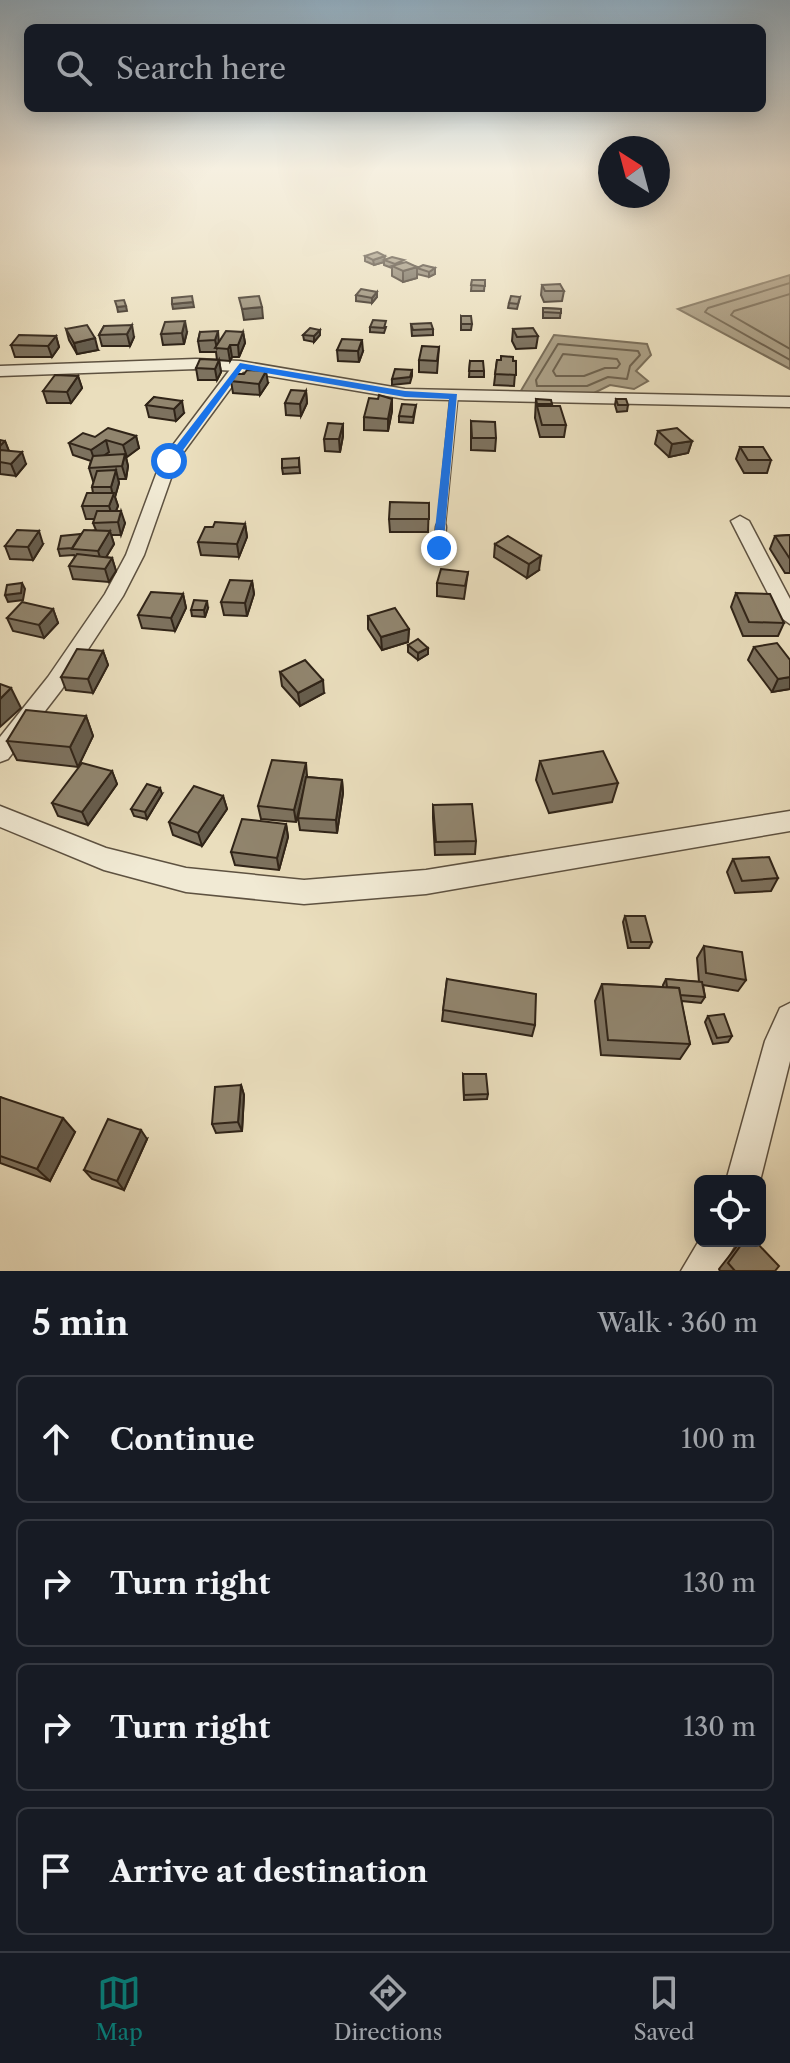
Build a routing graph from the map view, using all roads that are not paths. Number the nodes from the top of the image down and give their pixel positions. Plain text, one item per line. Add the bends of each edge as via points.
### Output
1 (240, 366) junction
2 (0, 371) edge
3 (454, 396) junction
4 (790, 402) edge
5 (740, 521) dead end
6 (439, 548) dead end
7 (790, 617) edge
8 (0, 753) edge
9 (0, 816) edge
10 (790, 821) edge
11 (790, 1018) edge
12 (745, 1175) edge
13 (716, 1247) edge
14 (699, 1271) edge

1 - 2 street
1 - 3 street via 405,394
1 - 8 street via 169,461 135,555 113,596
3 - 4 street
3 - 6 lane
5 - 7 street
9 - 10 street via 104,859 172,877 304,892 426,882
11 - 12 street
13 - 14 street

